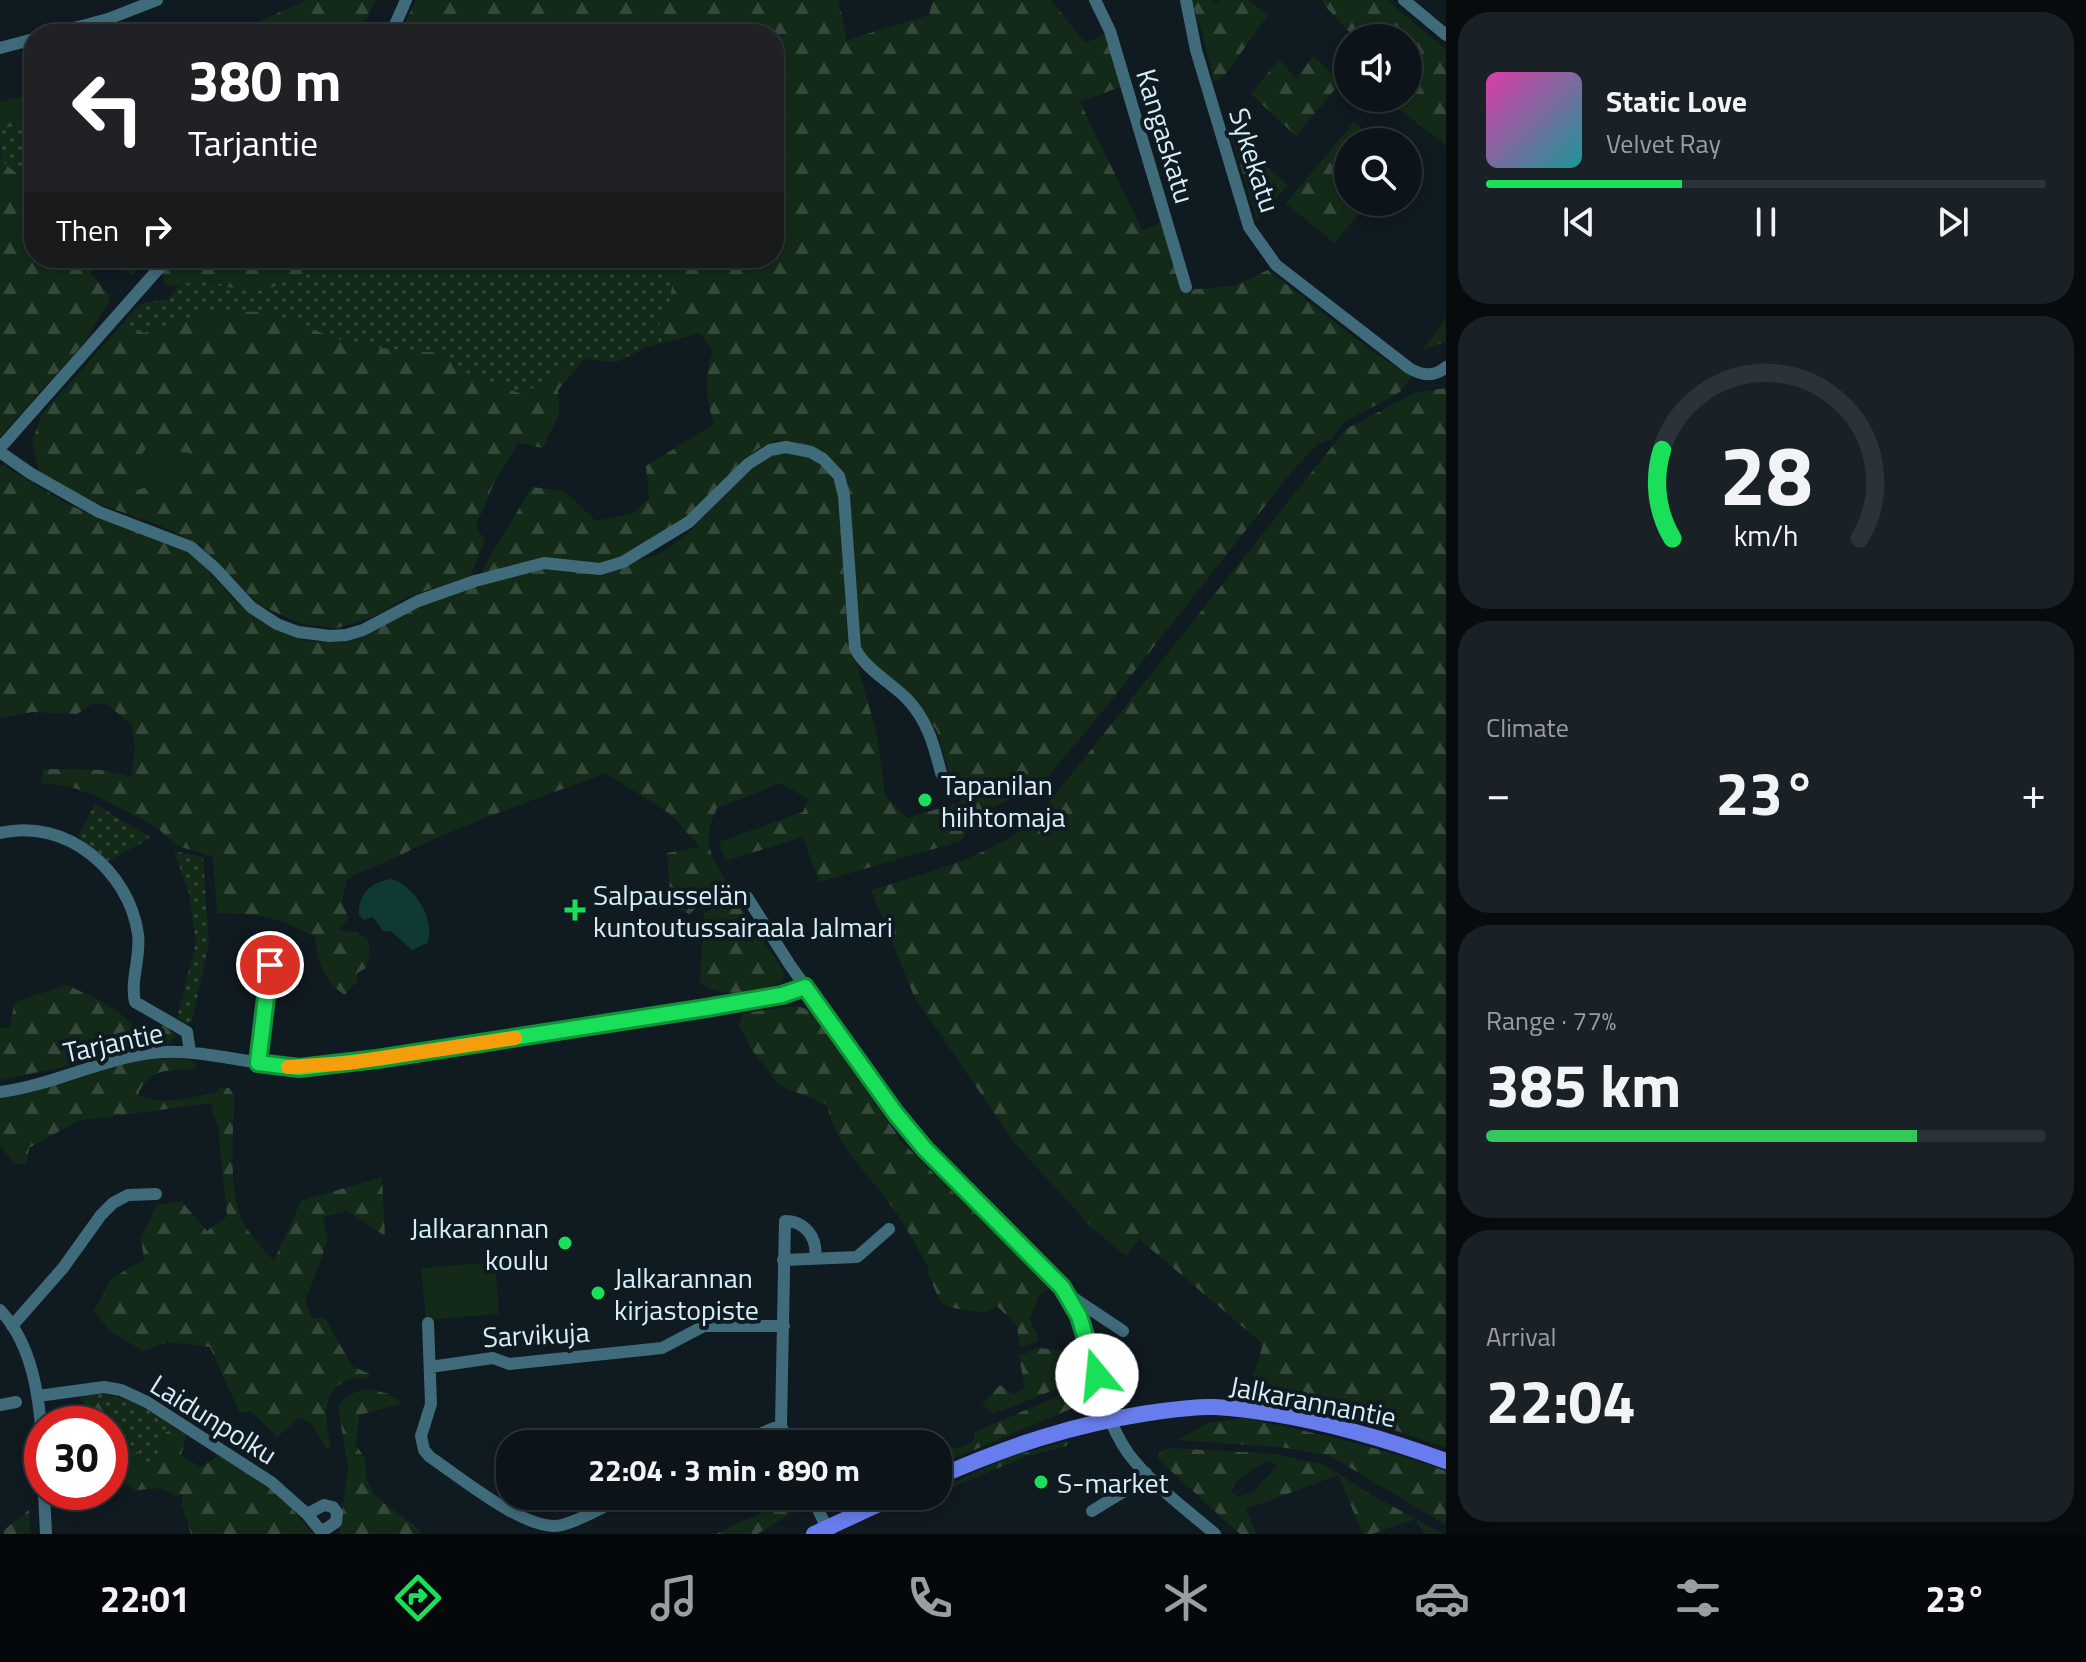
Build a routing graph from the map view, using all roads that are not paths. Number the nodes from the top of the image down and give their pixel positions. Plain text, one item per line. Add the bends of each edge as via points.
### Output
1 (157, 0) edge
2 (406, 0) edge
3 (1095, 0) edge
4 (1186, 0) edge
5 (1404, 0) edge
6 (89, 24) edge
7 (395, 24) edge
8 (1446, 35) edge
9 (24, 42) edge
10 (0, 48) edge
11 (159, 268) edge
12 (1186, 287) dead end
13 (1446, 368) edge
14 (0, 450) edge
15 (941, 773) dead end
16 (0, 833) edge
17 (747, 897) dead end
18 (270, 965) dead end
19 (805, 987) junction
20 (190, 1052) junction
21 (258, 1063) junction
22 (0, 1092) edge
23 (156, 1194) dead end
24 (889, 1229) dead end
25 (815, 1258) junction
26 (783, 1260) junction
27 (1066, 1294) junction
28 (0, 1310) edge
29 (428, 1323) dead end
30 (12, 1326) junction
31 (784, 1326) junction
32 (1123, 1331) dead end
33 (430, 1367) junction
34 (38, 1396) junction
35 (16, 1402) dead end
36 (0, 1405) edge
37 (39, 1406) edge
38 (1110, 1419) junction
39 (781, 1425) junction
40 (769, 1430) edge
41 (783, 1430) edge
42 (1446, 1461) edge
43 (952, 1471) edge
44 (1146, 1473) junction
45 (496, 1500) edge
46 (45, 1510) edge
47 (511, 1510) edge
48 (595, 1510) edge
49 (816, 1510) edge
50 (868, 1510) edge
51 (1092, 1511) dead end
52 (307, 1514) dead end
53 (823, 1532) edge
54 (46, 1534) edge
55 (1215, 1534) edge

1 - 6 street
2 - 7 street
3 - 12 street, Kangaskatu via 1110,31
4 - 13 street, Sykekatu via 1216,120 1259,244 1276,265 1409,368 1428,375
5 - 8 street
9 - 10 street
11 - 14 street
14 - 15 street via 99,512 191,547 251,607 277,624 330,636 363,630 418,601 475,581 544,563 600,569 623,562 705,510 748,464 770,450 811,452 839,476 844,496 855,648 920,714
16 - 20 street via 39,832 66,840 111,871 138,934 135,1002 187,1032
17 - 19 street
18 - 21 street
19 - 21 street, Tarjantie via 706,1008 377,1059 299,1068
19 - 27 street via 925,1149
20 - 21 street, Tarjantie
20 - 22 street, Tarjantie via 128,1057
23 - 30 street via 128,1195 113,1203
24 - 25 street via 857,1257
25 - 26 street
25 - 26 street via 814,1239 804,1227 785,1221
26 - 31 street
27 - 32 street
27 - 38 street via 1079,1316
28 - 30 street
29 - 33 street
30 - 34 street
31 - 33 street, Sarvikuja via 704,1326 662,1348
31 - 39 street
33 - 45 street via 431,1404 421,1436 424,1450
34 - 37 street
34 - 52 street, Laidunpolku via 104,1387 121,1390 271,1482
35 - 36 street
38 - 42 main road, Jalkarannantie via 1214,1407 1342,1428
38 - 43 main road, Jalkarannantie via 1013,1446
38 - 44 street via 1127,1452
39 - 40 street
39 - 41 street
44 - 51 street
44 - 55 street
46 - 54 street
47 - 48 street via 547,1527
49 - 53 street
50 - 53 main road

